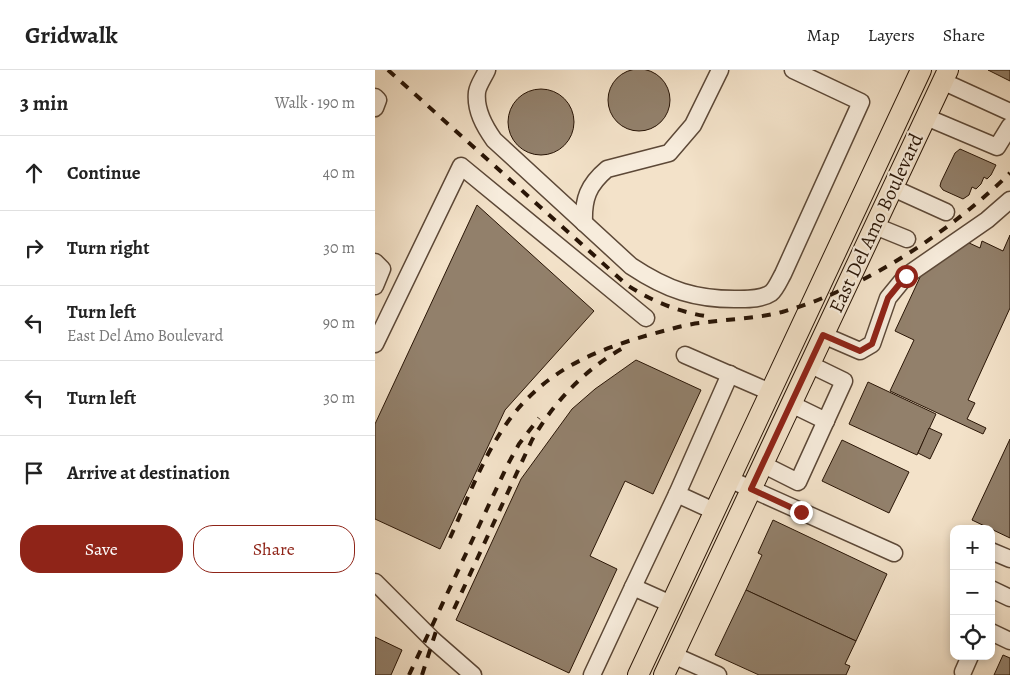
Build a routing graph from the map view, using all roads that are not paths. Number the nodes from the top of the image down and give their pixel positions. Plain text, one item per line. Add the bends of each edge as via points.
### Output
1 (487, 70) edge
2 (720, 70) edge
3 (793, 70) edge
4 (921, 70) edge
5 (945, 75) edge
6 (375, 97) edge
7 (375, 108) edge
8 (1010, 112) edge
9 (926, 116) junction
10 (1010, 126) edge
11 (893, 188) junction
12 (1010, 200) edge
13 (946, 212) dead end
14 (585, 223) junction
15 (875, 226) junction
16 (907, 239) dead end
17 (375, 262) edge
18 (375, 286) edge
19 (646, 318) dead end
20 (823, 335) junction
21 (375, 344) edge
22 (685, 355) dead end
23 (809, 364) junction
24 (730, 374) junction
25 (770, 392) junction
26 (791, 404) junction
27 (826, 420) junction
28 (762, 464) junction
29 (729, 479) junction
30 (751, 489) junction
31 (677, 494) junction
32 (714, 511) junction
33 (894, 553) dead end
34 (995, 553) edge
35 (1010, 559) edge
36 (375, 583) edge
37 (633, 587) junction
38 (995, 591) edge
39 (1010, 598) edge
40 (671, 604) junction
41 (995, 634) edge
42 (1010, 641) edge
43 (673, 655) junction
44 (968, 660) edge
45 (963, 672) dead end
46 (473, 675) edge
47 (592, 675) edge
48 (638, 675) edge
49 (664, 675) edge
50 (718, 675) edge

1 - 14 lane via 477,91 479,112 486,130
2 - 14 lane via 693,125 669,153 607,169 599,176 585,197
3 - 14 lane via 861,102 783,274 771,293 757,298 718,300 655,282 631,266
4 - 25 main road, East Del Amo Boulevard
5 - 8 lane
5 - 9 main road, East Del Amo Boulevard
6 - 7 lane via 378,100
9 - 10 lane via 997,147
9 - 11 main road, East Del Amo Boulevard
11 - 13 lane
11 - 15 main road, East Del Amo Boulevard
12 - 20 lane via 987,220 906,276 888,298 872,344 860,351
15 - 16 lane
15 - 20 main road, East Del Amo Boulevard
17 - 18 lane via 382,269
19 - 21 lane via 461,166
20 - 23 main road, East Del Amo Boulevard
22 - 24 lane
23 - 26 main road, East Del Amo Boulevard
23 - 27 lane via 844,381
24 - 25 lane
24 - 31 lane
25 - 29 main road, East Del Amo Boulevard
26 - 27 lane
26 - 28 main road, East Del Amo Boulevard
27 - 28 lane via 798,482
28 - 30 main road, East Del Amo Boulevard
29 - 30 lane
29 - 32 main road, East Del Amo Boulevard
30 - 33 lane
30 - 43 main road, East Del Amo Boulevard
31 - 32 lane
31 - 37 lane
32 - 40 main road, East Del Amo Boulevard
34 - 35 lane
36 - 46 lane
37 - 40 lane
37 - 47 lane
38 - 39 lane
40 - 48 main road, East Del Amo Boulevard
41 - 42 lane
43 - 49 main road, East Del Amo Boulevard
43 - 50 lane
44 - 45 lane

